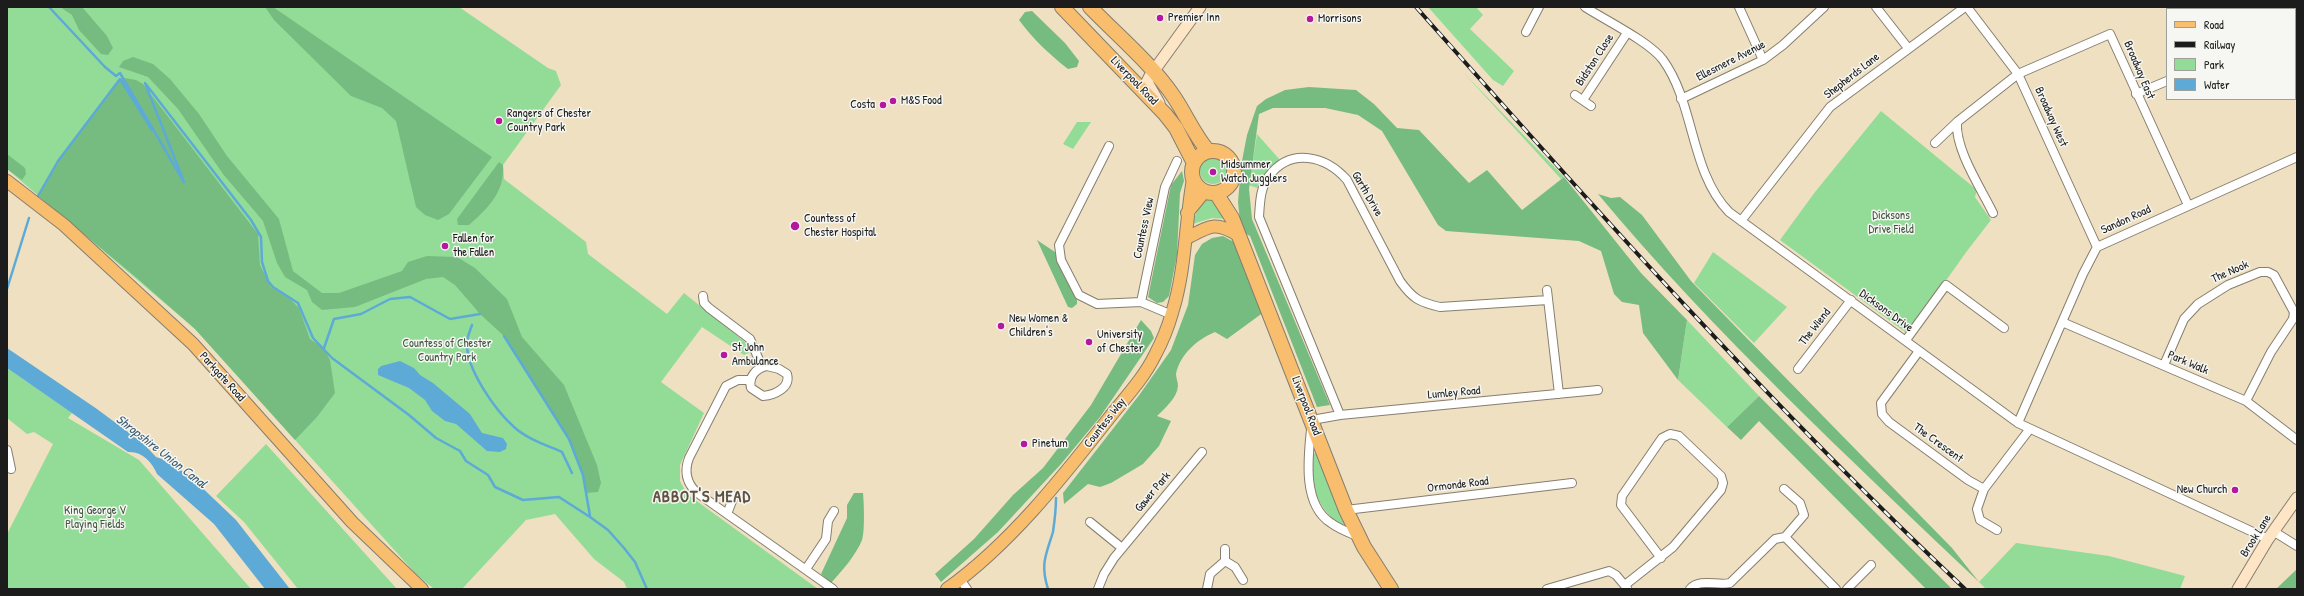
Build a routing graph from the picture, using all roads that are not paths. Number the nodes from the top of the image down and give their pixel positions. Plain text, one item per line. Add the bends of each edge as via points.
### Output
1 (1062, 7) edge
2 (1071, 7) edge
3 (1090, 7) edge
4 (1200, 7) edge
5 (1538, 7) edge
6 (1585, 7) edge
7 (1739, 7) edge
8 (1824, 7) edge
9 (1876, 7) edge
10 (1966, 7) edge
11 (1526, 32) dead end
12 (1627, 33) junction
13 (1094, 39) junction
14 (1908, 48) junction
15 (1764, 60) junction
16 (1154, 72) junction
17 (2018, 74) junction
18 (2166, 81) edge
19 (2136, 94) junction
20 (1575, 95) dead end
21 (1681, 98) junction
22 (1583, 100) junction
23 (1591, 106) dead end
24 (1166, 114) junction
25 (1957, 122) junction
26 (1935, 143) dead end
27 (1109, 146) dead end
28 (1208, 151) junction
29 (2297, 157) edge
30 (1177, 161) dead end
31 (1194, 163) junction
32 (1194, 179) junction
33 (7, 181) edge
34 (1230, 184) junction
35 (1211, 192) junction
36 (2188, 205) junction
37 (1993, 213) dead end
38 (1186, 214) junction
39 (1232, 218) junction
40 (1741, 221) junction
41 (1238, 235) junction
42 (1187, 238) junction
43 (2097, 247) junction
44 (1547, 290) dead end
45 (703, 296) dead end
46 (1548, 300) junction
47 (1851, 300) junction
48 (1141, 302) junction
49 (1172, 315) junction
50 (2062, 322) junction
51 (2004, 328) dead end
52 (1906, 340) junction
53 (1919, 351) junction
54 (2164, 365) junction
55 (762, 367) junction
56 (1798, 369) dead end
57 (750, 380) junction
58 (1598, 390) dead end
59 (1559, 394) junction
60 (2246, 401) junction
61 (1340, 415) junction
62 (1312, 420) junction
63 (2018, 423) junction
64 (2029, 430) junction
65 (2297, 440) edge
66 (1202, 452) dead end
67 (8, 455) edge
68 (11, 469) dead end
69 (1572, 483) dead end
70 (1984, 489) junction
71 (1784, 490) dead end
72 (734, 496) dead end
73 (2297, 498) edge
74 (1346, 510) junction
75 (834, 511) dead end
76 (727, 514) junction
77 (1090, 522) dead end
78 (1997, 530) dead end
79 (2270, 535) junction
80 (1785, 537) junction
81 (1359, 538) junction
82 (2297, 546) edge
83 (1122, 548) junction
84 (1225, 549) dead end
85 (1661, 558) junction
86 (1225, 561) junction
87 (1871, 565) dead end
88 (806, 569) junction
89 (960, 579) junction
90 (1243, 580) dead end
91 (1561, 587) edge
92 (1626, 587) edge
93 (422, 589) edge
94 (833, 589) edge
95 (947, 589) edge
96 (968, 589) edge
97 (1098, 589) edge
98 (1207, 589) edge
99 (1390, 589) edge
100 (1547, 589) edge
101 (1690, 589) edge
102 (1836, 589) edge
103 (1848, 589) edge
104 (2238, 589) edge

1 - 13 highway, Liverpool Road
2 - 13 street
3 - 16 highway, Liverpool Road
4 - 16 street
5 - 11 street via 1534,23
6 - 12 street, Dicksons Drive
7 - 15 street
8 - 15 street, Ellesmere Avenue
9 - 14 street
10 - 14 street, Shepherds Lane
10 - 17 street, Broadway West
12 - 21 street, Dicksons Drive via 1663,60
12 - 22 street, Bidston Close
13 - 24 highway, Liverpool Road
14 - 40 street, Shepherds Lane via 1830,107
15 - 21 street, Ellesmere Avenue
16 - 24 street via 1147,82
16 - 28 highway, Liverpool Road via 1174,97 1195,135
17 - 19 street, Broadway East via 2110,34
17 - 25 street
17 - 43 street, Broadway West
18 - 19 street
19 - 36 street, Broadway East
20 - 22 street, Bidston Close
21 - 40 street, Dicksons Drive via 1716,199
22 - 23 street, Bidston Close
24 - 31 highway, Liverpool Road
25 - 26 street
25 - 37 street via 1956,134 1960,146
27 - 48 street via 1059,245 1061,260 1079,295 1097,304
28 - 31 highway
28 - 34 highway via 1221,152 1232,161 1234,172
29 - 36 street, Sandon Road
30 - 48 street, Countess View via 1165,187
31 - 32 highway
32 - 35 highway
32 - 38 main road, Countess Way
33 - 93 main road, Parkgate Road via 64,225 193,344 352,522
34 - 35 highway via 1225,189
34 - 39 highway, Liverpool Road
35 - 38 main road
35 - 39 highway, Liverpool Road
36 - 43 street, Sandon Road
38 - 42 main road, Countess Way
39 - 41 highway, Liverpool Road
40 - 47 street, Dicksons Drive
41 - 42 main road via 1224,226 1215,226
41 - 62 highway, Liverpool Road
42 - 49 main road, Countess Way
43 - 50 street, Sandon Road
44 - 46 street
45 - 55 street via 704,303 709,308 750,339
46 - 59 street
46 - 61 street, Garth Drive via 1440,307 1425,304 1411,297 1400,282 1347,180 1336,168 1320,160 1300,158 1281,164 1268,177 1260,197 1259,218
47 - 52 street, Dicksons Drive
47 - 56 street, The Wiend
48 - 49 street
49 - 89 main road, Countess Way via 1155,356 1082,453 1037,505
50 - 54 street, Park Walk
50 - 63 street, Sandon Road
51 - 52 street via 1946,285
52 - 53 street, Dicksons Drive
53 - 63 street, Dicksons Drive
53 - 70 street, The Crescent via 1881,403 1882,414 1888,422
54 - 60 street, Park Walk
54 - 60 street, The Nook via 2184,319 2198,304 2228,286 2260,272 2268,272 2274,276 2294,312
55 - 57 street
55 - 57 street via 773,367 787,374 788,381 785,386 774,394 763,396 751,388
57 - 76 street via 738,380 726,386 692,451 686,469 689,483 696,492
58 - 59 street, Lumley Road
59 - 61 street, Lumley Road
60 - 65 street, Park Walk
61 - 62 street, Lumley Road
62 - 74 highway, Liverpool Road
62 - 81 street via 1307,473 1317,506 1330,523
63 - 64 street, Dicksons Drive
64 - 70 street
64 - 79 street, Dicksons Drive
66 - 83 street, Gawer Park
67 - 68 street
69 - 74 street, Ormonde Road
70 - 78 street via 1977,509 1980,520
71 - 80 street via 1800,503 1804,515
72 - 76 street
73 - 79 street, Brook Lane
74 - 81 highway, Liverpool Road
75 - 88 street via 828,521 826,540
76 - 88 street
77 - 83 street
79 - 82 street, Dicksons Drive
79 - 104 street, Brook Lane
80 - 101 street via 1775,539 1730,583 1722,585 1703,582
80 - 102 street
81 - 99 highway, Liverpool Road
83 - 97 street, Gawer Park via 1104,574
84 - 86 street
85 - 85 street via 1721,490 1723,483 1721,476 1679,436 1670,434 1662,438 1622,496 1621,505
85 - 92 street
86 - 90 street via 1235,567
86 - 98 street via 1210,574
87 - 103 street
88 - 94 street
89 - 95 main road, Countess Way
89 - 96 street
91 - 92 street via 1609,571
91 - 100 street

